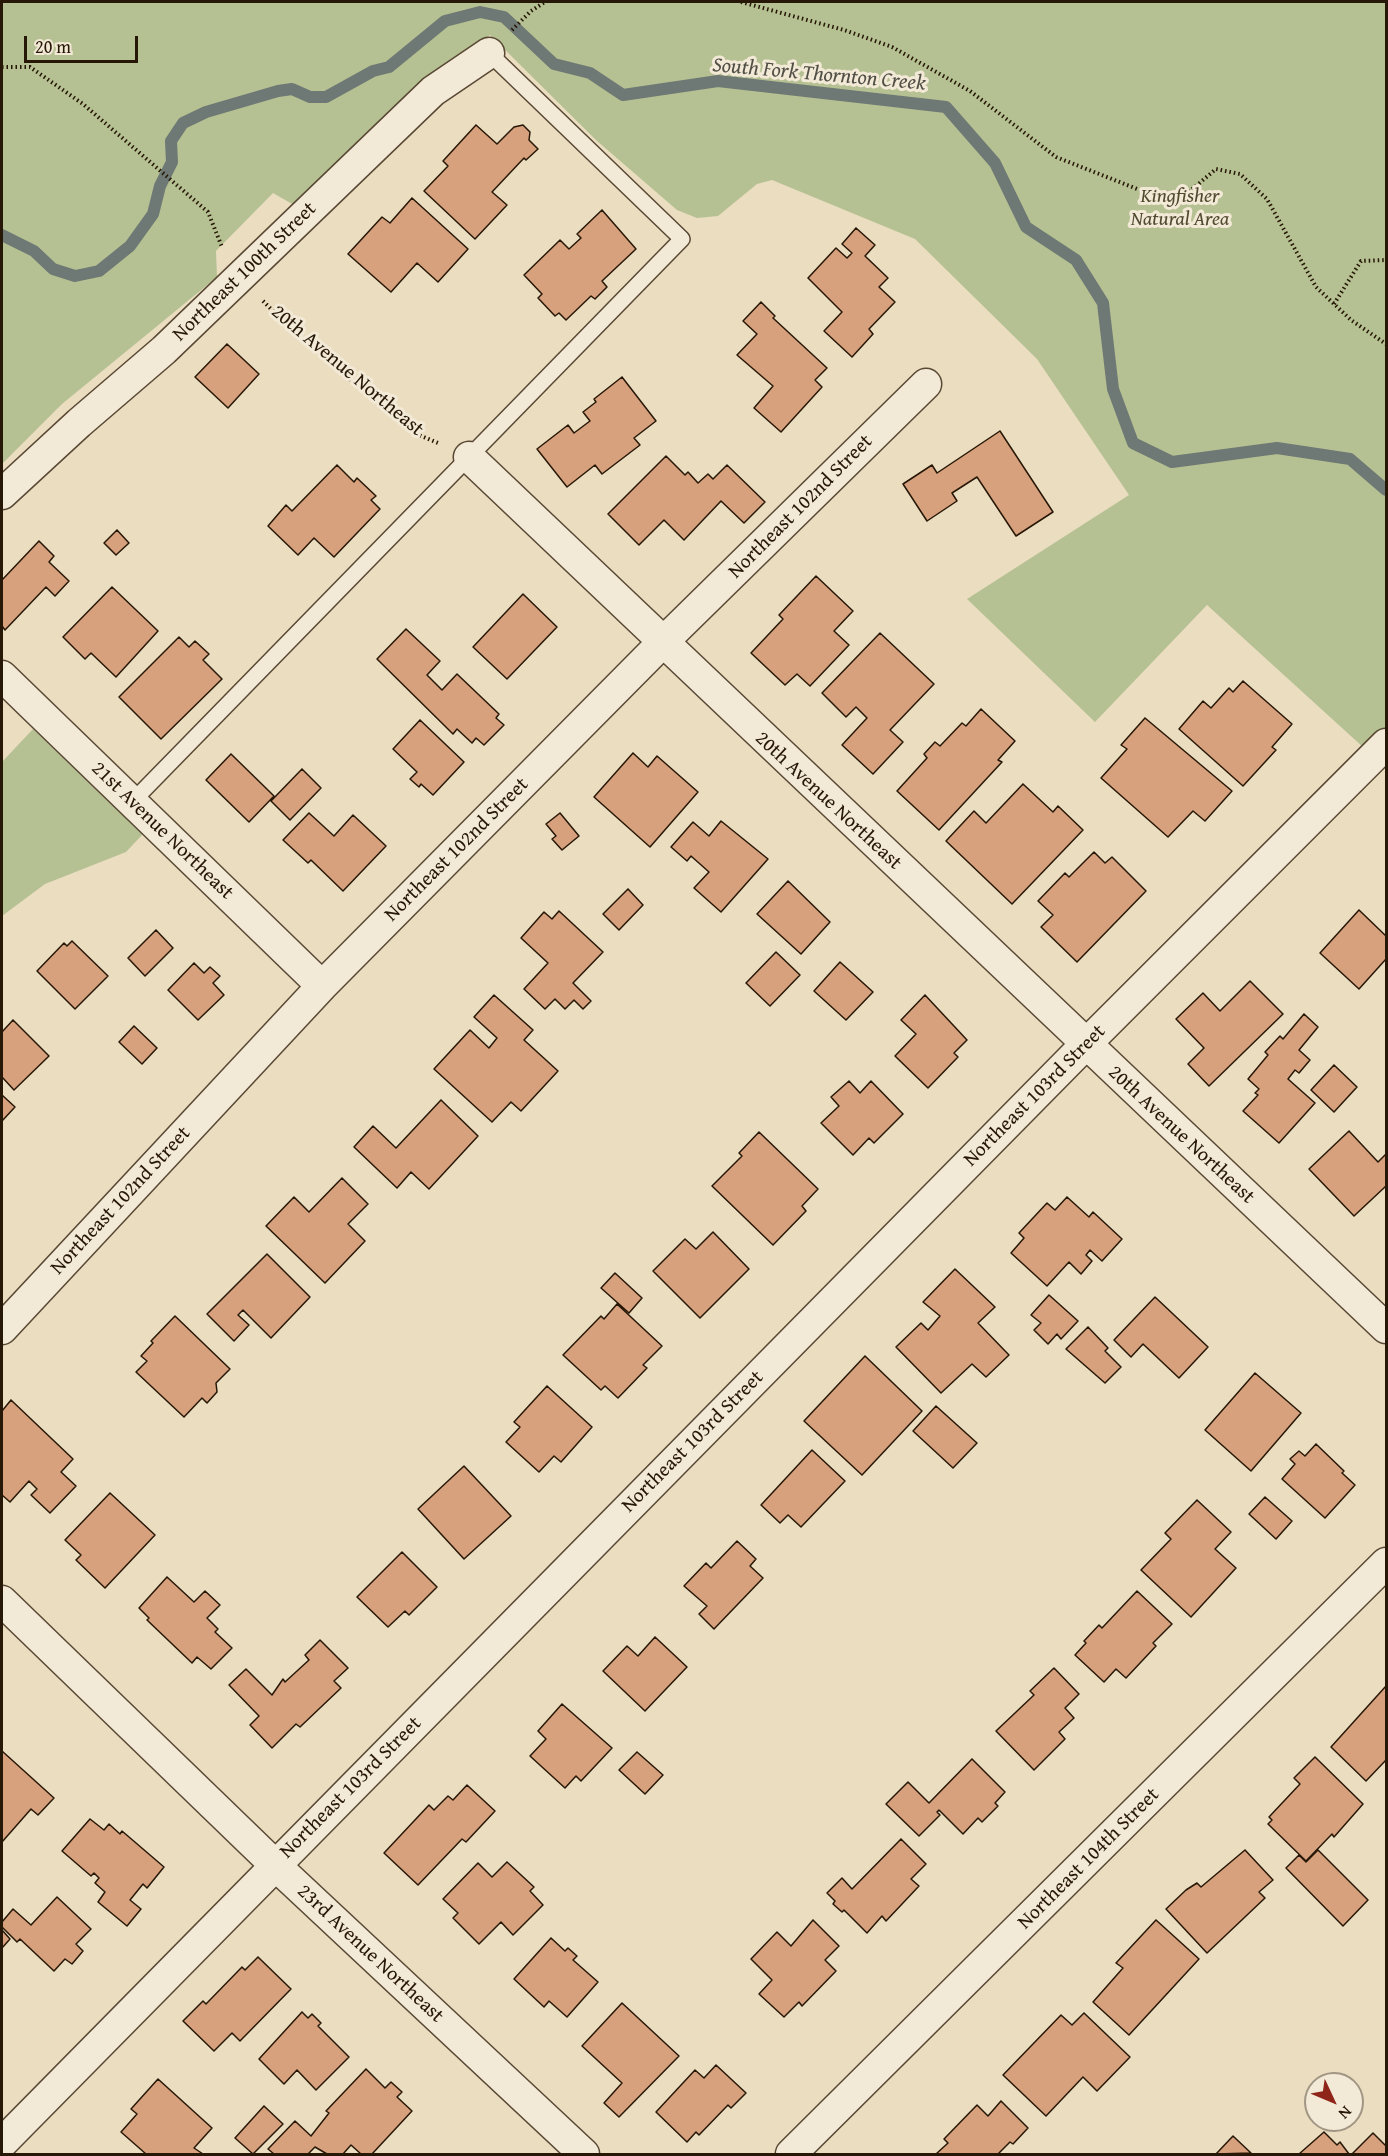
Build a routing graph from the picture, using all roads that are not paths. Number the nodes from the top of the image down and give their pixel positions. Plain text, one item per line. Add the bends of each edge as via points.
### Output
1 (499, 43) joint
2 (926, 384) dead end
3 (469, 457) junction
4 (2, 494) edge
5 (662, 644) junction
6 (2, 676) edge
7 (1386, 744) edge
8 (132, 802) junction
9 (322, 986) junction
10 (1085, 1045) junction
11 (1386, 1328) edge
12 (2, 1329) edge
13 (1386, 1563) edge
14 (2, 1601) edge
15 (275, 1865) junction
16 (2, 2143) edge
17 (584, 2154) edge
18 (791, 2154) edge

1 - 3 lane via 682,239
1 - 4 street, Northeast 100th Street via 433,91 164,350
2 - 5 street, Northeast 102nd Street
3 - 5 street, 20th Avenue Northeast
3 - 8 lane
5 - 9 street, Northeast 102nd Street
5 - 10 street, 20th Avenue Northeast
6 - 8 street, 21st Avenue Northeast
7 - 10 street, Northeast 103rd Street
8 - 9 street, 21st Avenue Northeast
9 - 12 street, Northeast 102nd Street
10 - 11 street, 20th Avenue Northeast
10 - 15 street, Northeast 103rd Street
13 - 18 street, Northeast 104th Street
14 - 15 street, 23rd Avenue Northeast
15 - 16 street, Northeast 103rd Street
15 - 17 street, 23rd Avenue Northeast

